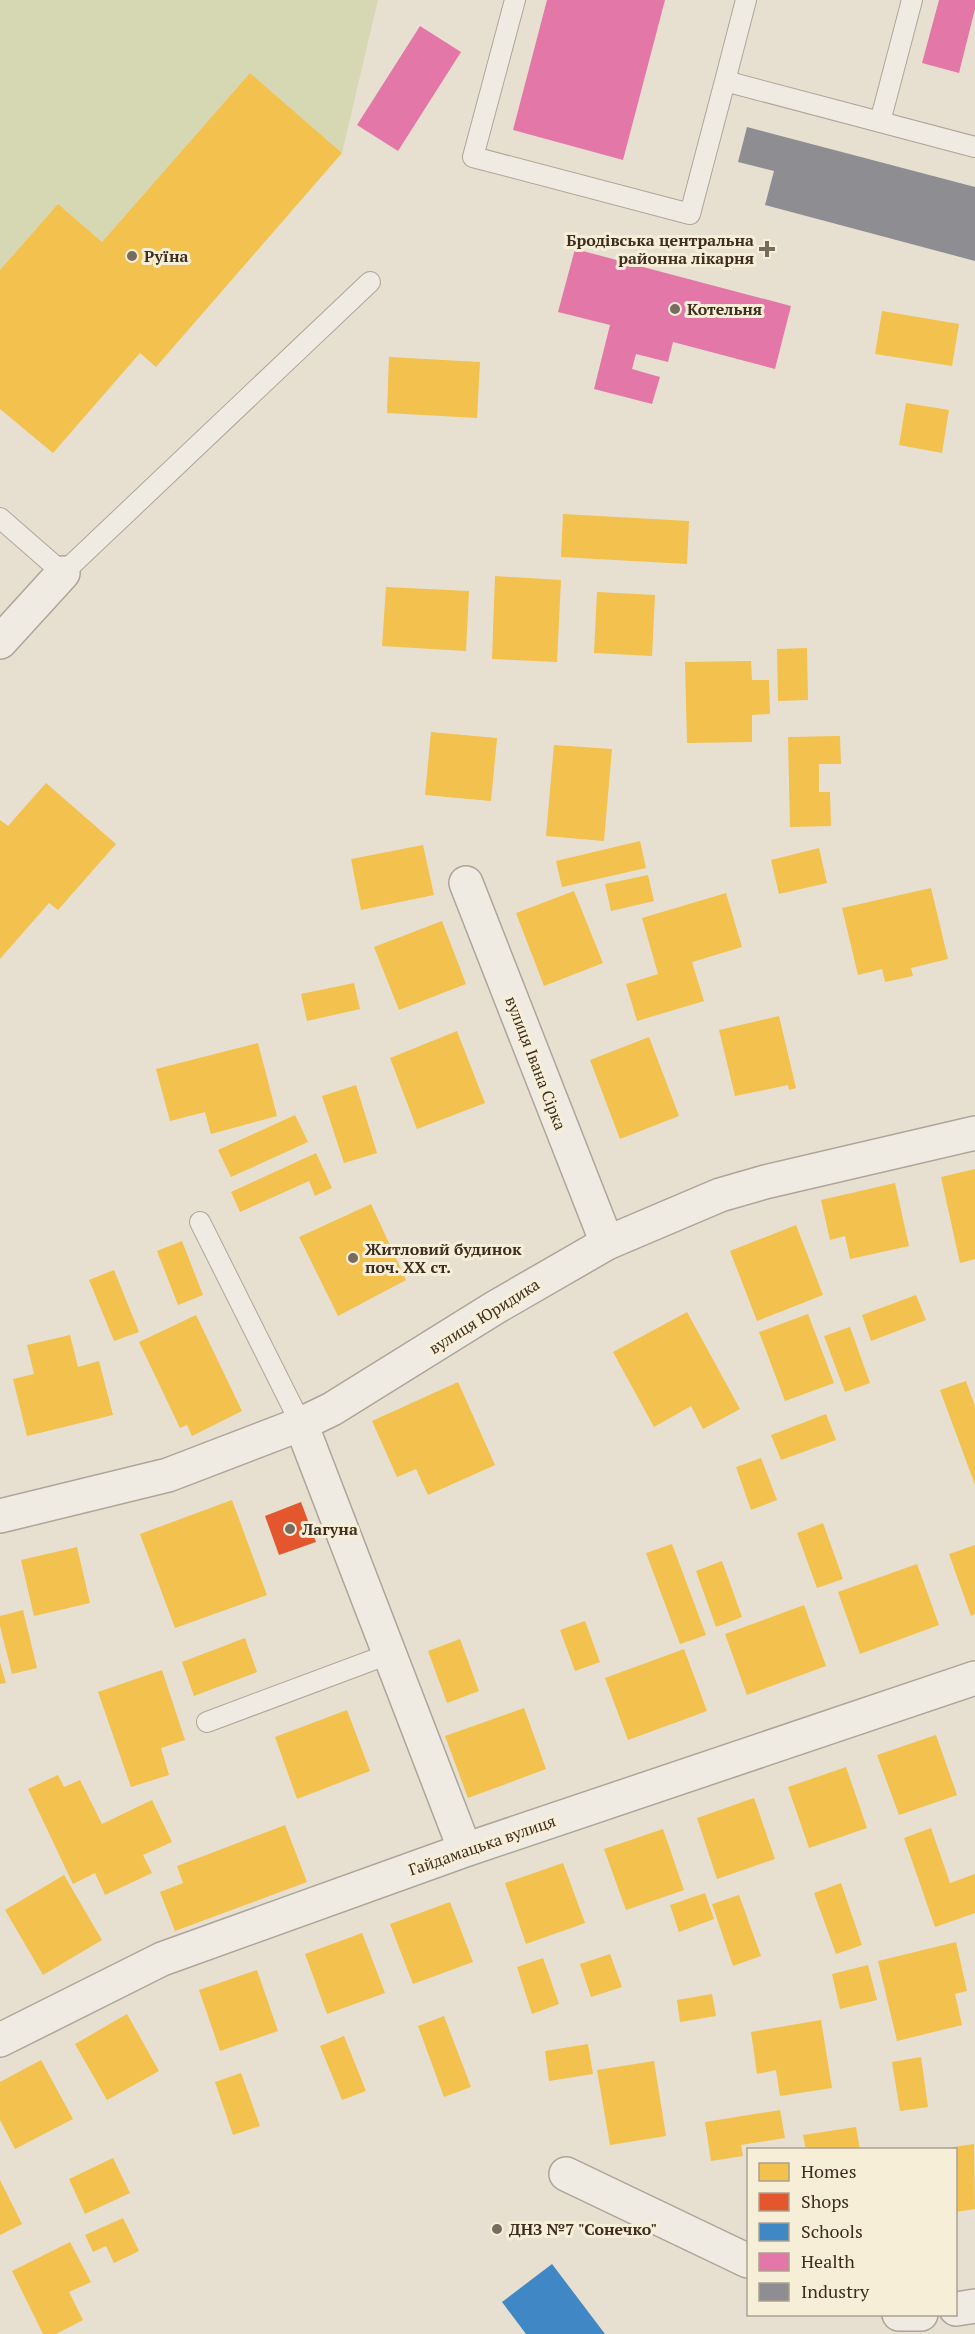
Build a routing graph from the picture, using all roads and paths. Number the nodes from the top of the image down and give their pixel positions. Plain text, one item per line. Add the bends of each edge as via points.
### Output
1 (515, 0) edge
2 (746, 0) edge
3 (912, 0) edge
4 (725, 81) junction
5 (880, 122) junction
6 (975, 147) edge
7 (370, 282) dead end
8 (0, 518) edge
9 (63, 573) junction
10 (0, 642) edge
11 (466, 883) dead end
12 (975, 1134) edge
13 (200, 1222) dead end
14 (607, 1243) junction
15 (300, 1424) junction
16 (0, 1516) edge
17 (389, 1654) junction
18 (975, 1678) edge
19 (207, 1722) dead end
20 (465, 1850) junction
21 (0, 2040) edge
22 (566, 2174) dead end
23 (747, 2261) edge
24 (975, 2306) edge
25 (957, 2309) edge

1 - 4 lane via 474,157 690,214
2 - 4 lane
3 - 5 lane
4 - 5 lane
5 - 6 lane
7 - 9 lane
8 - 9 lane
9 - 10 street
11 - 14 street, вулиця Івана Сірка
12 - 14 street, вулиця Юридика via 720,1195
13 - 15 lane
14 - 15 street, вулиця Юридика via 332,1409
15 - 16 street, вулиця Юридика via 168,1475
15 - 17 street
17 - 19 lane
17 - 20 street
18 - 20 street, Гайдамацька вулиця
20 - 21 street, Гайдамацька вулиця via 162,1959
22 - 23 street
24 - 25 street

